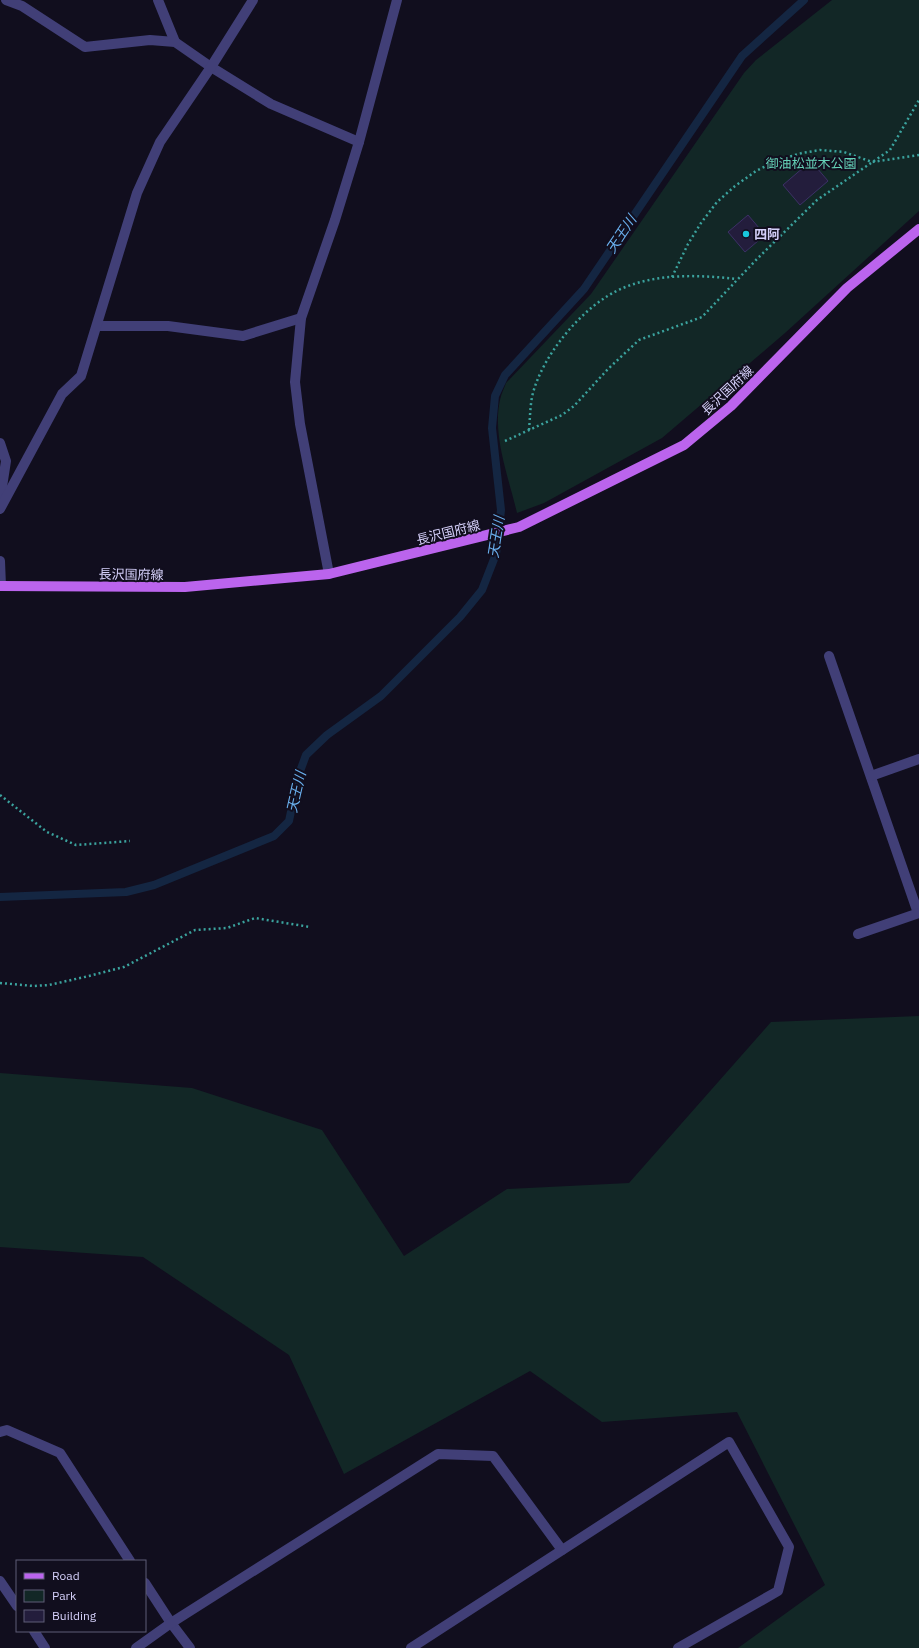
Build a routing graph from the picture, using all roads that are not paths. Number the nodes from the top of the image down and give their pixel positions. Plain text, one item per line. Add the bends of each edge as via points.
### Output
1 (6, 0) edge
2 (158, 0) edge
3 (252, 0) edge
4 (397, 0) edge
5 (175, 42) junction
6 (211, 67) junction
7 (358, 142) junction
8 (919, 229) edge
9 (301, 318) junction
10 (97, 326) junction
11 (0, 443) edge
12 (0, 500) edge
13 (0, 509) edge
14 (0, 562) edge
15 (329, 574) junction
16 (1, 586) edge
17 (830, 656) dead end
18 (919, 759) edge
19 (871, 776) junction
20 (919, 913) edge
21 (858, 934) dead end
22 (0, 1432) edge
23 (562, 1550) junction
24 (129, 1560) edge
25 (0, 1581) edge
26 (146, 1585) edge
27 (16, 1605) edge
28 (171, 1623) junction
29 (35, 1632) edge
30 (45, 1648) edge
31 (136, 1648) edge
32 (190, 1648) edge
33 (411, 1648) edge
34 (678, 1648) edge

1 - 5 street via 22,6 85,47 150,40
2 - 5 street
3 - 6 street
4 - 7 street
5 - 6 street
6 - 7 street via 271,104
6 - 10 street via 160,142 137,193
7 - 9 street via 335,220
8 - 15 main road, 長沢国府線 via 847,288 731,406 684,445 518,527
9 - 10 street via 243,336 168,326
9 - 15 street via 295,382 299,417
10 - 13 street via 81,376 62,394
11 - 12 street via 6,461
14 - 16 street
15 - 16 main road, 長沢国府線 via 185,587
17 - 19 street
18 - 19 street
19 - 20 street
20 - 21 street
22 - 24 street via 7,1430 60,1453
23 - 28 street via 493,1456 438,1454
23 - 33 street
23 - 34 street via 729,1442 789,1547 778,1591
25 - 27 street
26 - 28 street
28 - 31 street
28 - 32 street
29 - 30 street

